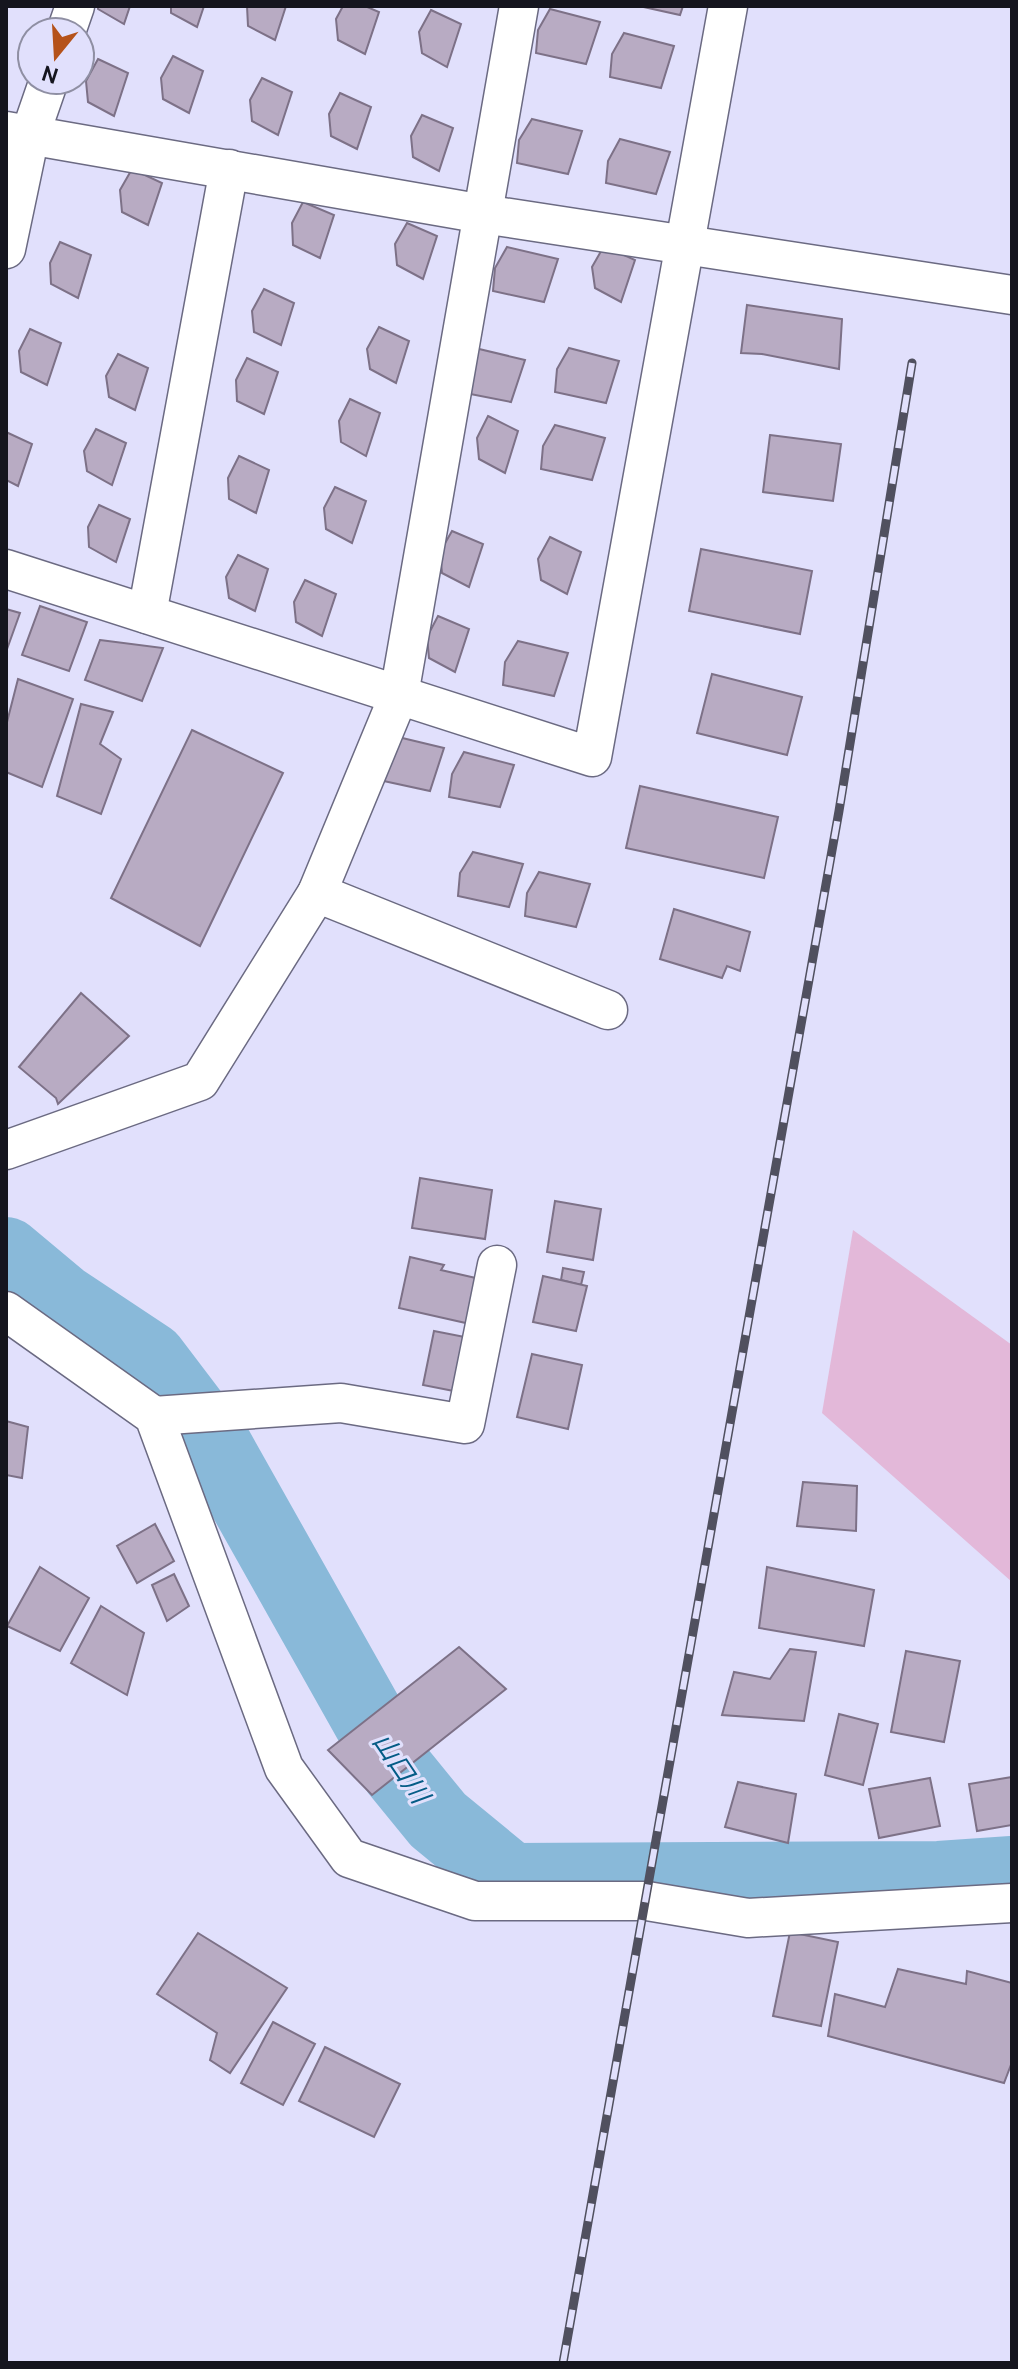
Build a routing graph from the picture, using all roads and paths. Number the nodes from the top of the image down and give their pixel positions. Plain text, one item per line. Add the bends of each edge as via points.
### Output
1 (519, 6) edge
2 (728, 6) edge
3 (40, 96) edge
4 (18, 133) edge
5 (229, 169) junction
6 (483, 214) junction
7 (685, 245) junction
8 (6, 249) edge
9 (1012, 295) edge
10 (6, 569) edge
11 (147, 614) junction
12 (399, 695) junction
13 (317, 893) junction
14 (608, 1010) dead end
15 (6, 1150) edge
16 (497, 1265) dead end
17 (6, 1311) edge
18 (156, 1416) junction
19 (1012, 1903) edge

1 - 6 street
2 - 7 street
3 - 4 street
4 - 5 street
4 - 8 street
5 - 6 street
5 - 11 street
6 - 7 street
6 - 12 street
7 - 9 street
7 - 12 street via 592,757
10 - 11 street
11 - 12 street
12 - 13 street
13 - 14 street
13 - 15 street via 200,1081
16 - 18 street via 465,1424 341,1403
17 - 18 street
18 - 19 street via 284,1768 349,1858 475,1901 647,1901 748,1918

